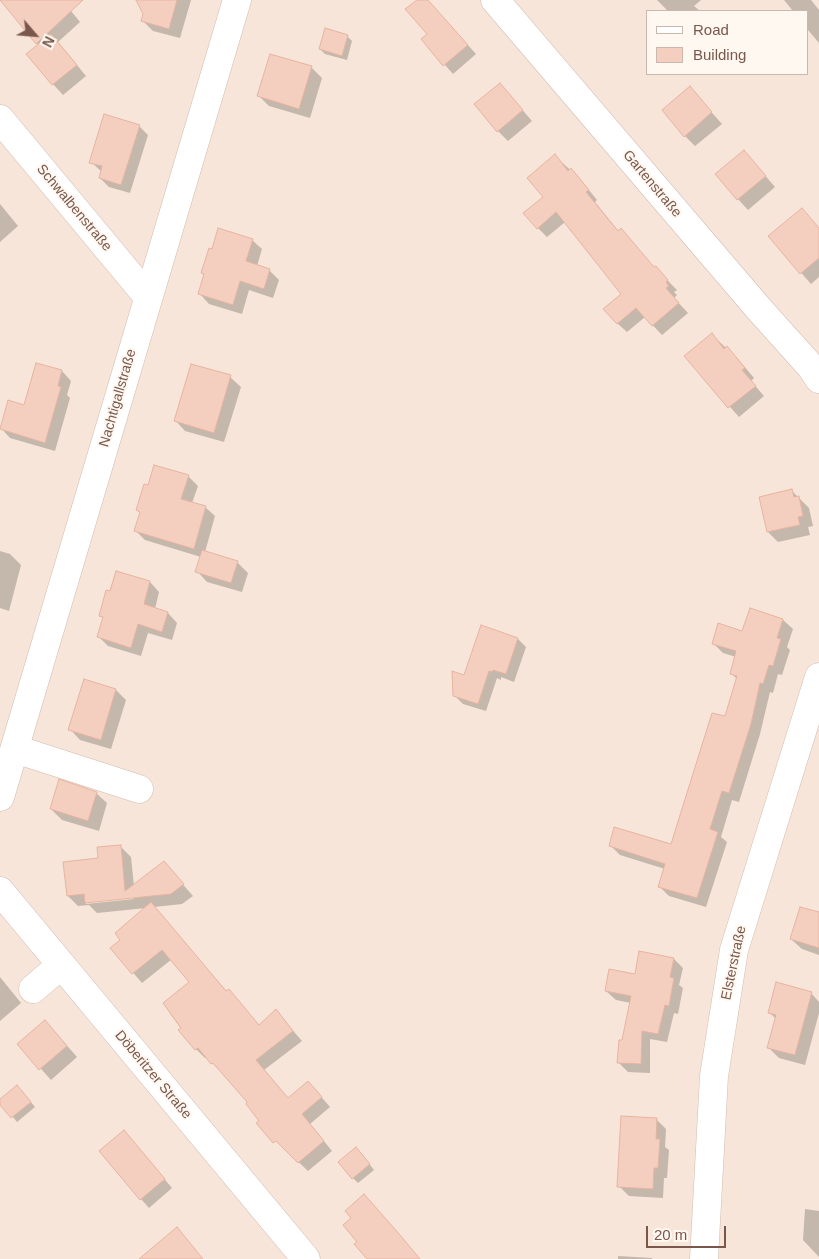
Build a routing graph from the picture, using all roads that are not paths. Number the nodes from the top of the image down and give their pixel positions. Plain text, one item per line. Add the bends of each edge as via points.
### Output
1 (237, 0) edge
2 (496, 0) edge
3 (4, 132) edge
4 (148, 297) junction
5 (816, 368) edge
6 (819, 677) edge
7 (15, 749) junction
8 (139, 789) dead end
9 (0, 797) edge
10 (0, 891) edge
11 (61, 965) junction
12 (33, 989) dead end
13 (306, 1259) edge
14 (704, 1259) edge

1 - 4 street, Nachtigallstraße
2 - 5 street, Gartenstraße via 759,309
3 - 4 street, Schwalbenstraße
4 - 7 street, Nachtigallstraße
6 - 14 street, Elsterstraße via 734,950 714,1076
7 - 8 street
7 - 9 street, Nachtigallstraße
10 - 11 street, Döberitzer Straße
11 - 12 street
11 - 13 street, Döberitzer Straße

